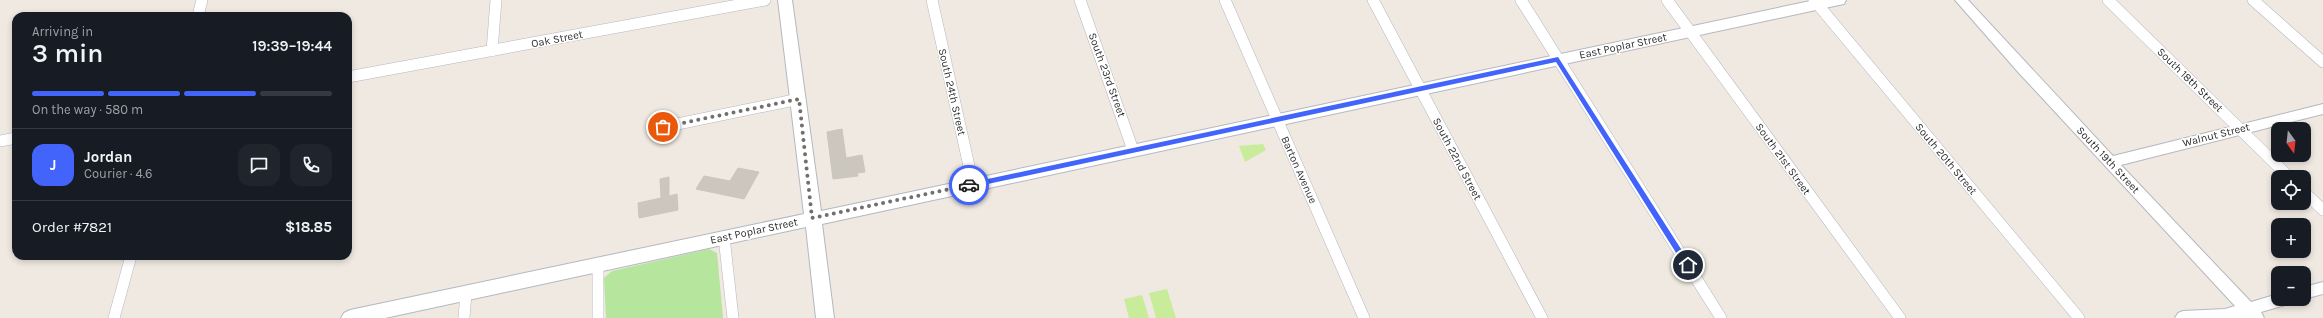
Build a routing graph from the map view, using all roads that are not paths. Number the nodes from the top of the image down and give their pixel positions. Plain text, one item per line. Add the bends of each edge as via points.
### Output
1 (202, 0) edge
2 (496, 0) edge
3 (765, 0) edge
4 (784, 0) edge
5 (932, 0) edge
6 (1080, 0) edge
7 (1225, 0) edge
8 (1372, 0) edge
9 (1521, 0) edge
10 (1667, 0) edge
11 (1839, 0) edge
12 (1961, 0) edge
13 (2108, 0) edge
14 (2253, 0) edge
15 (1816, 2) edge
16 (199, 12) edge
17 (1690, 32) junction
18 (492, 51) junction
19 (1558, 59) junction
20 (2323, 62) edge
21 (352, 76) edge
22 (1419, 88) junction
23 (799, 99) junction
24 (2323, 109) edge
25 (1277, 119) junction
26 (663, 127) dead end
27 (2240, 129) junction
28 (12, 139) edge
29 (0, 141) edge
30 (1133, 150) junction
31 (2110, 162) junction
32 (2282, 170) edge
33 (973, 184) junction
34 (2311, 199) edge
35 (2323, 210) edge
36 (812, 218) junction
37 (724, 237) junction
38 (130, 260) edge
39 (598, 265) junction
40 (2323, 288) edge
41 (2311, 292) edge
42 (466, 293) junction
43 (2271, 305) edge
44 (2252, 314) edge
45 (2223, 317) edge
46 (114, 318) edge
47 (350, 318) edge
48 (464, 318) edge
49 (598, 318) edge
50 (733, 318) edge
51 (825, 318) edge
52 (1364, 318) edge
53 (1542, 318) edge
54 (1721, 318) edge
55 (1900, 318) edge
56 (2079, 318) edge
57 (2183, 318) edge

1 - 16 street
2 - 18 street
3 - 18 street, Oak Street
4 - 23 main road
5 - 33 street, South 24th Street
6 - 30 street, South 23rd Street
7 - 25 street, Barton Avenue
8 - 22 street, South 22nd Street
9 - 19 street
10 - 17 street, South 21st Street
11 - 15 main road, East Poplar Street
12 - 31 street, South 19th Street
13 - 27 street, South 18th Street
14 - 20 street
15 - 17 main road, East Poplar Street
15 - 56 street, South 20th Street
17 - 19 main road, East Poplar Street
17 - 55 street, South 21st Street
18 - 21 street, Oak Street
19 - 22 main road, East Poplar Street
19 - 54 street
22 - 25 main road, East Poplar Street
22 - 53 street, South 22nd Street
23 - 26 street
23 - 36 main road
24 - 27 street, Walnut Street
25 - 30 main road, East Poplar Street
25 - 52 street, Barton Avenue
27 - 31 street, Walnut Street
27 - 32 street, South 18th Street
28 - 29 street
30 - 33 main road, East Poplar Street
31 - 44 street, South 19th Street
33 - 36 main road, East Poplar Street
34 - 35 street
36 - 37 main road, East Poplar Street
36 - 51 main road
37 - 39 main road, East Poplar Street
37 - 50 street
38 - 46 street
39 - 42 main road, East Poplar Street
39 - 49 street
40 - 41 street
42 - 47 main road, East Poplar Street
42 - 48 street
43 - 44 street
44 - 45 street
45 - 57 street

